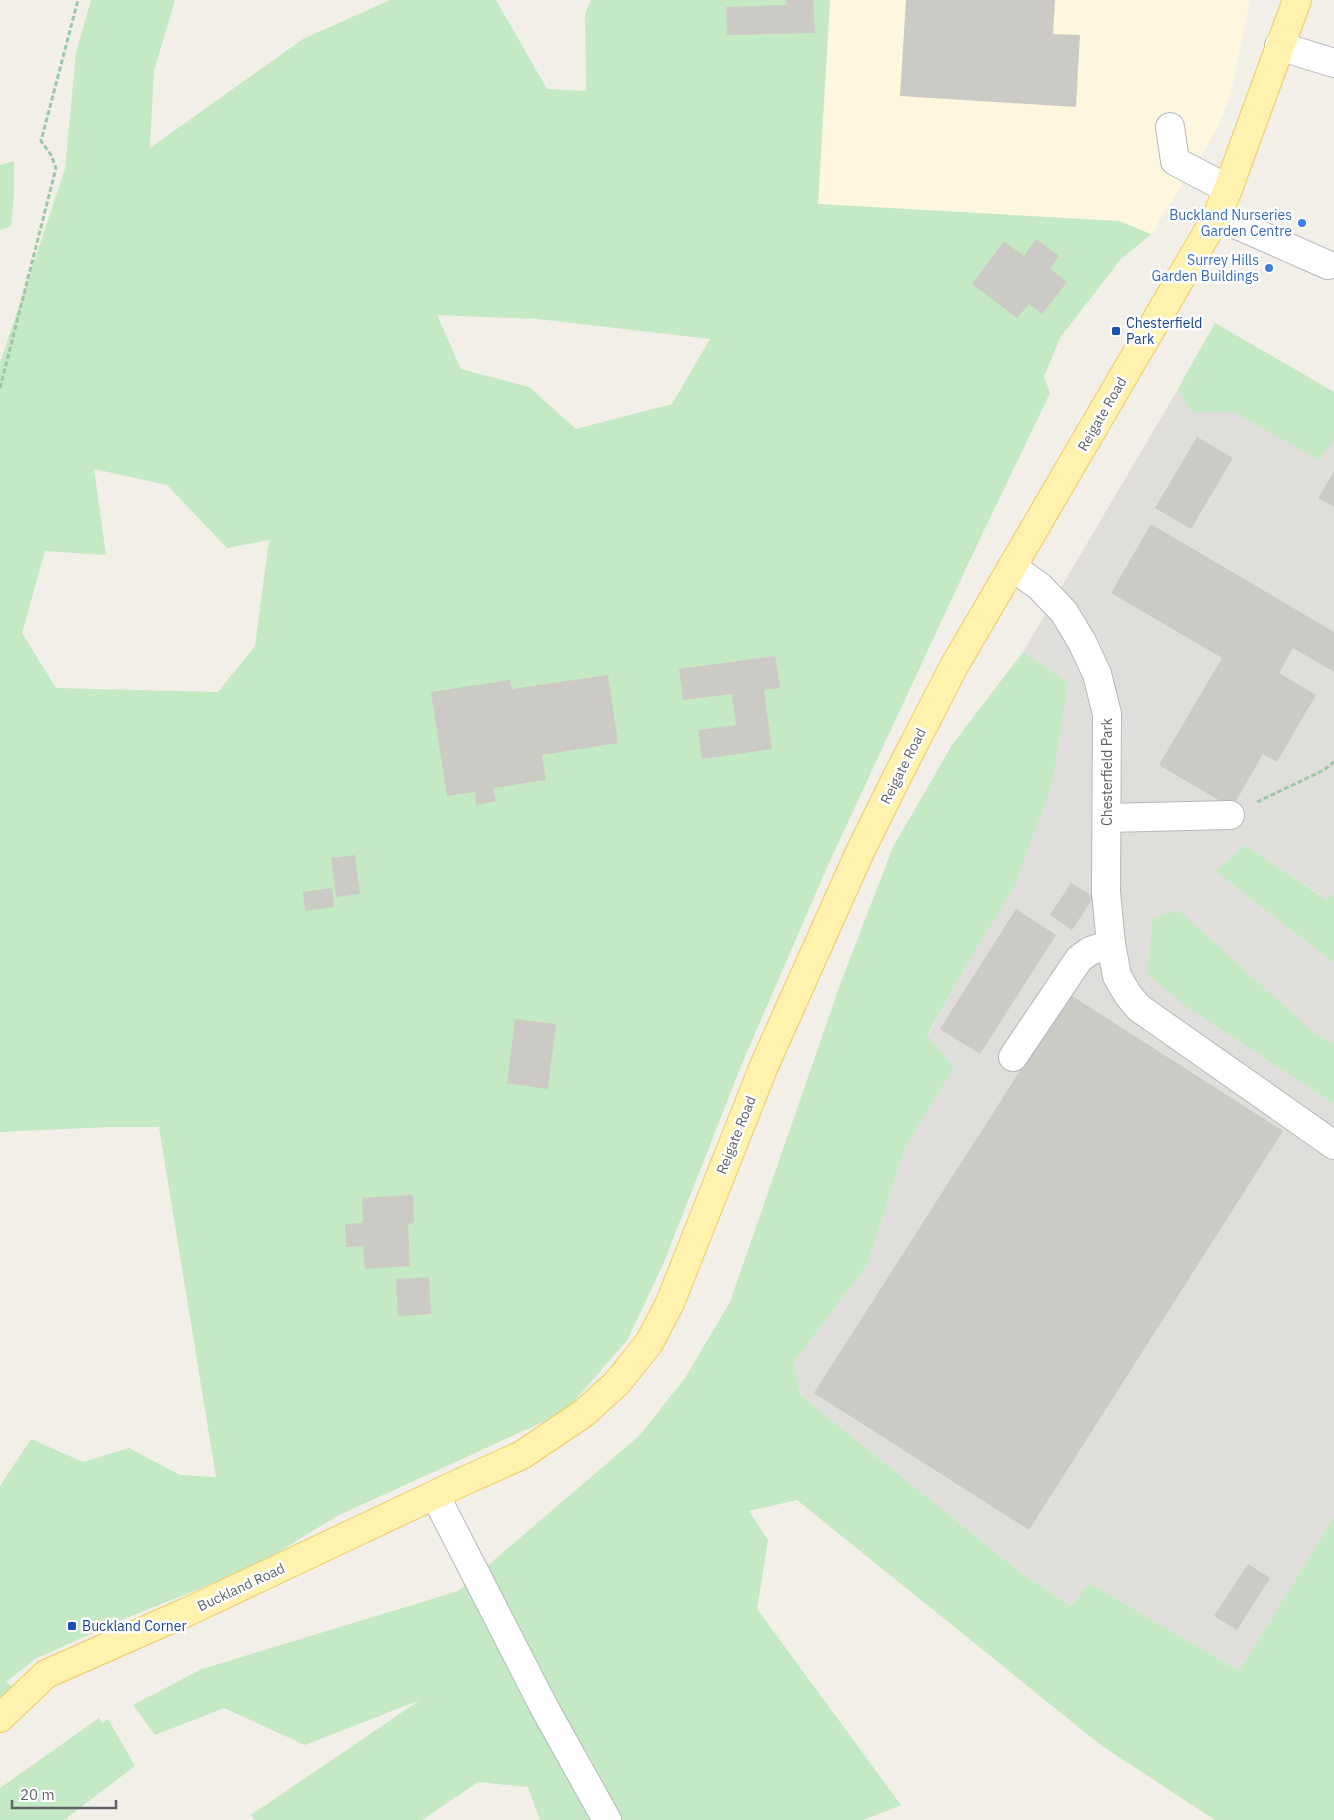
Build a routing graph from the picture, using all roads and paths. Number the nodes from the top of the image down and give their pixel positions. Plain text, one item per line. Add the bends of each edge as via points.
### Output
1 (78, 0) edge
2 (1297, 0) edge
3 (1279, 46) junction
4 (1334, 63) edge
5 (1170, 127) dead end
6 (1228, 188) junction
7 (1217, 216) junction
8 (1328, 265) dead end
9 (0, 388) edge
10 (1012, 567) junction
11 (1334, 762) edge
12 (1230, 815) joint
13 (1107, 818) junction
14 (1111, 944) junction
15 (1013, 1056) dead end
16 (1334, 1145) edge
17 (464, 1481) joint
18 (435, 1495) junction
19 (0, 1718) edge
20 (607, 1820) edge

1 - 9 path via 41,141 56,168
2 - 3 main road, Reigate Road
3 - 4 lane
3 - 6 main road, Reigate Road
5 - 6 lane via 1174,161
6 - 7 main road, Reigate Road
7 - 8 lane
7 - 10 main road, Reigate Road
10 - 13 lane, Chesterfield Park via 1039,586 1064,612 1096,674 1107,714
10 - 17 main road, Reigate Road via 953,668 858,854 764,1066 670,1303 649,1343 617,1383 584,1413 522,1455
11 - 12 path via 1324,770
12 - 13 lane
13 - 14 lane, Chesterfield Park via 1106,892
14 - 15 lane via 1090,951 1079,959
14 - 16 lane, Chesterfield Park via 1117,976 1139,1008
17 - 18 main road, Buckland Road
18 - 19 main road, Buckland Road via 189,1611 46,1674
18 - 20 lane via 544,1709

